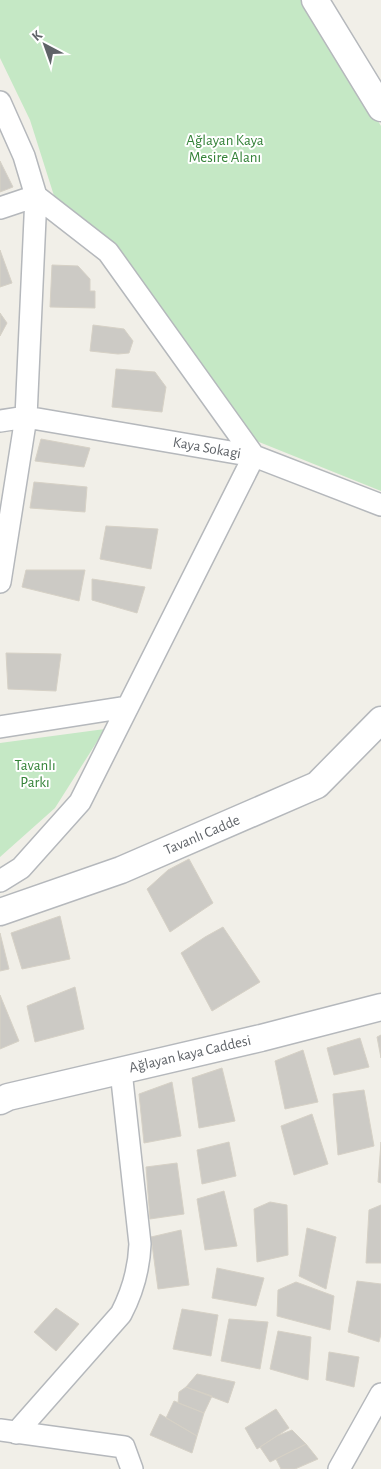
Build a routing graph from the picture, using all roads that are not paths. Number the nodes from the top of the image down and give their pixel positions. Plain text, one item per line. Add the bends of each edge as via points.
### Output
1 (315, 0) edge
2 (0, 102) edge
3 (381, 108) edge
4 (36, 196) junction
5 (0, 208) edge
6 (26, 418) junction
7 (0, 421) edge
8 (254, 456) junction
9 (381, 505) edge
10 (0, 576) edge
11 (127, 707) junction
12 (381, 720) edge
13 (0, 727) edge
14 (0, 881) edge
15 (0, 912) edge
16 (381, 1007) edge
17 (121, 1070) junction
18 (0, 1101) edge
19 (381, 1394) edge
20 (8, 1432) edge
21 (132, 1469) edge
22 (339, 1469) edge

1 - 3 street
2 - 4 street via 24,156
4 - 5 street
4 - 6 street
4 - 8 street via 108,252
6 - 7 street, Kaya Sokagi
6 - 8 street, Kaya Sokagi
6 - 10 street
8 - 9 street, Kaya Sokagi
8 - 11 street
11 - 13 street
11 - 14 street via 80,802 21,868
12 - 15 street, Tavanlı Cadde via 317,785 120,870
16 - 17 street, Ağlayan kaya Caddesi
17 - 18 street, Ağlayan kaya Caddesi
17 - 20 street via 140,1244 135,1281 121,1314
19 - 22 street
20 - 21 street via 124,1447

